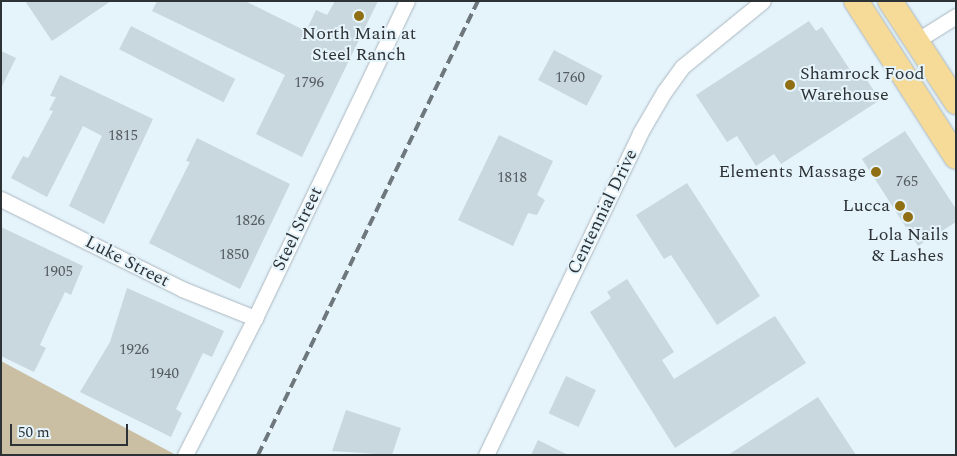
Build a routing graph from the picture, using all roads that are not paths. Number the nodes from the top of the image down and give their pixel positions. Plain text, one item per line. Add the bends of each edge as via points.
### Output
1 (407, 1) edge
2 (763, 1) edge
3 (856, 1) edge
4 (890, 1) edge
5 (956, 16) edge
6 (916, 41) junction
7 (956, 102) edge
8 (956, 157) edge
9 (1, 199) edge
10 (255, 318) junction
11 (185, 455) edge
12 (486, 455) edge

1 - 10 street, Steel Street
2 - 12 street, Centennial Drive via 682,68 664,92 640,133
3 - 8 main road
4 - 6 main road
5 - 6 street
6 - 7 main road
9 - 10 street, Luke Street via 182,289
10 - 11 street, Steel Street

